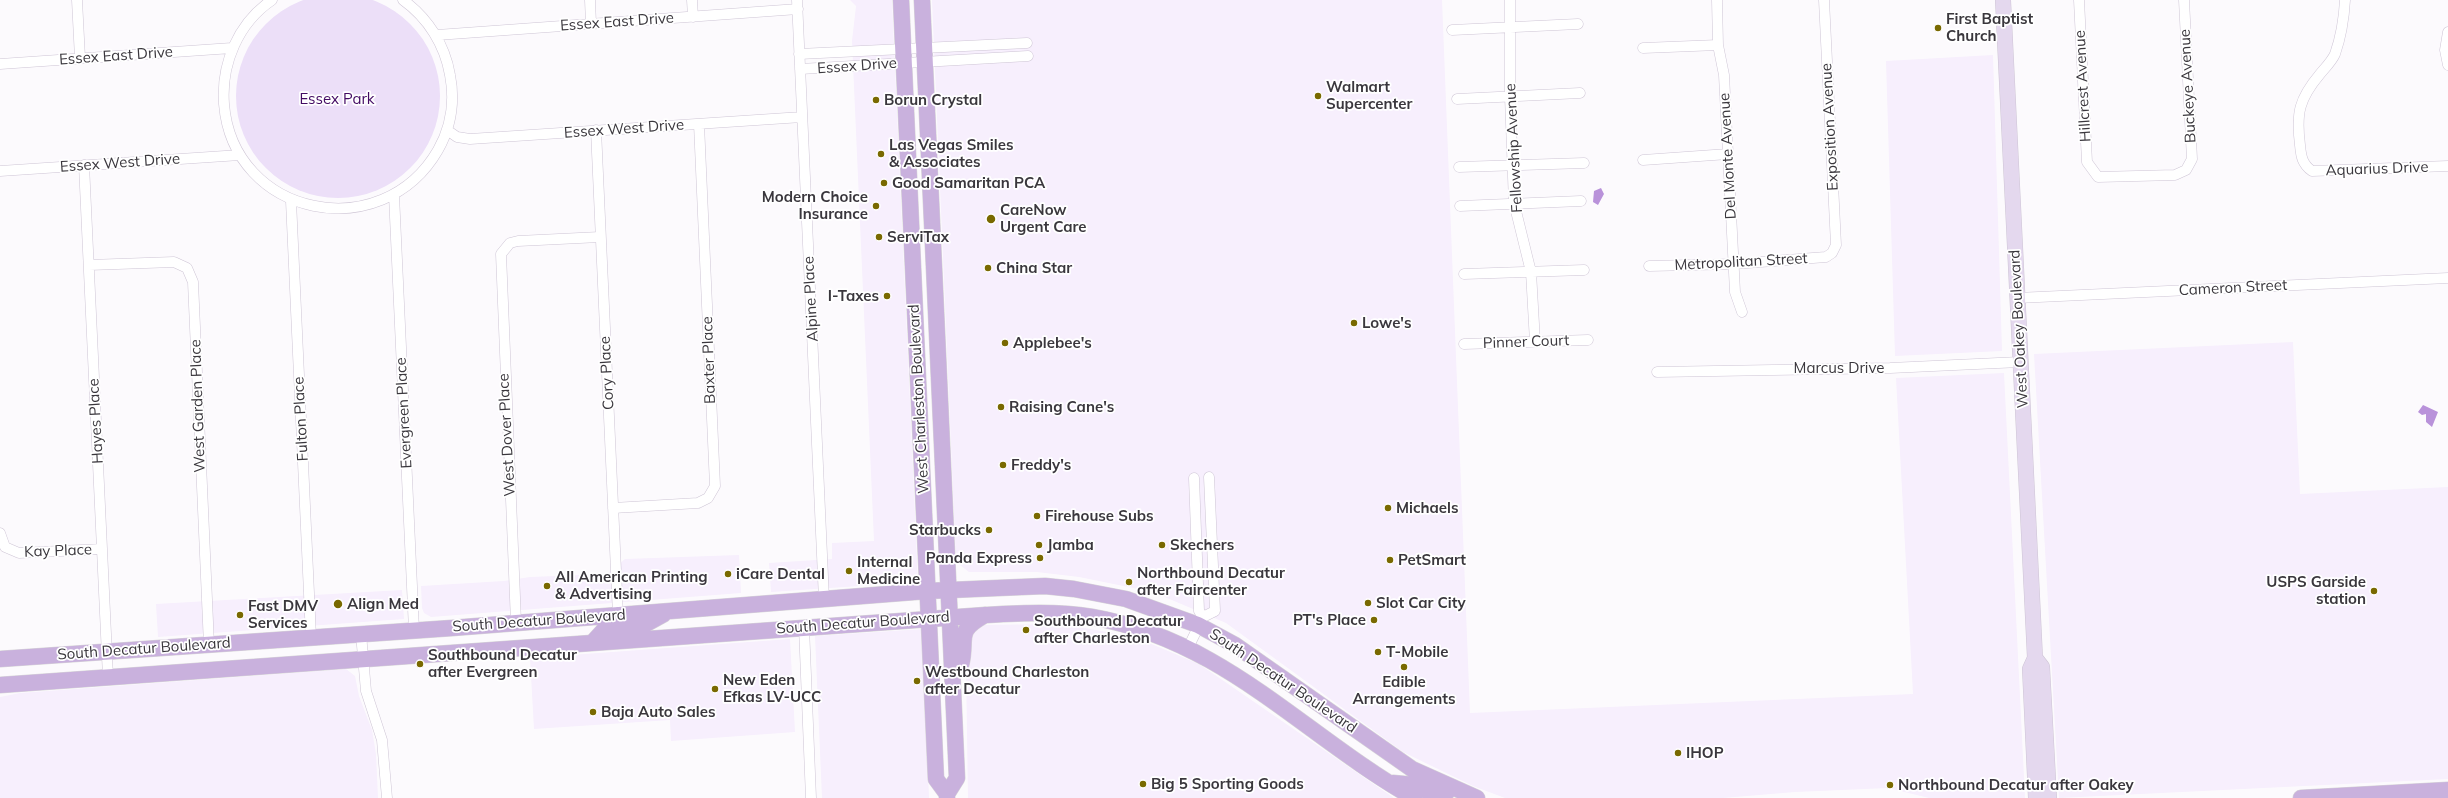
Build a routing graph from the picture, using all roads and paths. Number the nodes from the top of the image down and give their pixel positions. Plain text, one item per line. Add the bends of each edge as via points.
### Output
1 (77, 0) edge
2 (272, 0) edge
3 (403, 0) edge
4 (590, 0) edge
5 (692, 0) edge
6 (901, 0) edge
7 (922, 0) edge
8 (1510, 0) edge
9 (1717, 0) edge
10 (1824, 0) edge
11 (2003, 0) edge
12 (2079, 0) edge
13 (2184, 0) edge
14 (2345, 0) edge
15 (797, 5) edge
16 (693, 17) junction
17 (591, 24) junction
18 (1578, 24) dead end
19 (1509, 27) junction
20 (1452, 30) dead end
21 (2448, 32) edge
22 (436, 35) junction
23 (1027, 43) dead end
24 (1718, 45) junction
25 (232, 48) junction
26 (1643, 48) dead end
27 (799, 54) junction
28 (914, 55) junction
29 (1028, 56) dead end
30 (80, 58) junction
31 (0, 64) edge
32 (2448, 65) edge
33 (800, 69) junction
34 (1580, 93) dead end
35 (1510, 96) junction
36 (1457, 99) dead end
37 (802, 117) junction
38 (699, 124) junction
39 (447, 130) junction
40 (596, 130) junction
41 (240, 154) junction
42 (1728, 154) junction
43 (1643, 160) dead end
44 (1584, 163) dead end
45 (84, 165) junction
46 (1512, 165) junction
47 (2448, 166) edge
48 (1459, 168) dead end
49 (2186, 170) joint
50 (0, 171) edge
51 (394, 195) junction
52 (291, 201) junction
53 (1581, 201) dead end
54 (1514, 203) junction
55 (1460, 206) dead end
56 (911, 226) junction
57 (600, 237) junction
58 (1832, 253) joint
59 (1734, 264) junction
60 (89, 265) junction
61 (1649, 266) dead end
62 (1584, 270) dead end
63 (1531, 272) junction
64 (1464, 274) dead end
65 (2448, 278) edge
66 (2017, 298) junction
67 (1742, 312) dead end
68 (936, 318) junction
69 (916, 336) junction
70 (1588, 340) dead end
71 (1535, 342) junction
72 (1464, 344) dead end
73 (2020, 362) junction
74 (1657, 372) dead end
75 (940, 401) junction
76 (1209, 477) dead end
77 (1194, 478) dead end
78 (613, 508) junction
79 (0, 533) edge
80 (102, 549) junction
81 (949, 590) junction
82 (927, 591) junction
83 (824, 599) junction
84 (669, 611) junction
85 (618, 615) junction
86 (986, 615) junction
87 (950, 617) junction
88 (928, 619) junction
89 (1201, 621) junction
90 (516, 622) junction
91 (804, 627) junction
92 (414, 630) junction
93 (361, 634) junction
94 (311, 637) junction
95 (624, 640) junction
96 (593, 642) junction
97 (209, 645) junction
98 (1188, 648) junction
99 (107, 652) junction
100 (2035, 658) junction
101 (0, 659) edge
102 (363, 659) junction
103 (108, 677) junction
104 (0, 685) edge
105 (953, 687) junction
106 (1385, 782) junction
107 (1451, 788) junction
108 (2448, 790) edge
109 (947, 796) edge
110 (2374, 796) edge
111 (387, 798) edge
112 (811, 798) edge
113 (1414, 798) edge
114 (1477, 798) edge
115 (2036, 798) edge
116 (2049, 798) edge
117 (2301, 798) edge
118 (2305, 798) edge

1 - 30 street
2 - 25 street via 252,17
3 - 22 street via 422,16
4 - 17 street
5 - 16 street
6 - 28 main road, West Charleston Boulevard
7 - 28 main road, West Charleston Boulevard
8 - 19 street, Fellowship Avenue
9 - 24 street, Del Monte Avenue
10 - 58 street, Exposition Avenue via 1836,245
11 - 66 main road, West Oakey Boulevard
12 - 49 street, Hillcrest Avenue via 2087,162 2091,170 2098,177 2175,175
13 - 49 street, Buckeye Avenue via 2192,159
14 - 47 street, Aquarius Drive via 2343,21 2334,56 2307,90 2300,106 2298,125 2302,160 2312,171
15 - 16 street, Essex East Drive
15 - 27 street, Alpine Place
16 - 17 street, Essex East Drive
17 - 22 street, Essex East Drive
18 - 19 street
19 - 20 street
19 - 35 street, Fellowship Avenue
21 - 32 street
22 - 39 street via 448,60 452,87 451,114
23 - 28 street
24 - 26 street
24 - 42 street, Del Monte Avenue via 1724,75
25 - 30 street, Essex East Drive
25 - 41 street via 223,92 231,136
27 - 28 street, Essex Drive
27 - 33 street, Alpine Place
28 - 29 street
28 - 33 street, Essex Drive
28 - 56 main road, West Charleston Boulevard
28 - 68 main road, West Charleston Boulevard
30 - 31 street, Essex East Drive
33 - 37 street, Alpine Place
34 - 35 street
35 - 36 street
35 - 46 street, Fellowship Avenue
37 - 38 street, Essex West Drive
37 - 83 street, Alpine Place
38 - 40 street, Essex West Drive
38 - 78 street, Baxter Place via 715,486 708,498 698,504
39 - 40 street, Essex West Drive via 458,137 470,139
39 - 51 street via 431,162 414,180
40 - 57 street, Cory Place
41 - 45 street, Essex West Drive
41 - 52 street via 263,182
42 - 43 street
42 - 59 street, Del Monte Avenue
44 - 46 street
45 - 50 street, Essex West Drive
45 - 60 street, Hayes Place
46 - 48 street
46 - 54 street, Fellowship Avenue
51 - 52 street via 370,205 344,209 318,208
51 - 92 street, Evergreen Place
52 - 94 street, Fulton Place
53 - 54 street
54 - 55 street
54 - 63 street, Fellowship Avenue
56 - 68 main road via 926,308 930,316
56 - 69 main road, West Charleston Boulevard
57 - 78 street, Cory Place
57 - 90 street, West Dover Place via 518,241 504,248 499,262
58 - 59 street, Metropolitan Street via 1826,257
59 - 61 street, Metropolitan Street
59 - 67 street, Del Monte Avenue via 1735,292
60 - 80 street, Hayes Place
60 - 97 street, West Garden Place via 174,262 187,268 193,282
62 - 63 street
63 - 64 street
63 - 71 street, Fellowship Avenue
65 - 66 street, Cameron Street
66 - 73 main road, West Oakey Boulevard
68 - 75 main road, West Charleston Boulevard
69 - 75 main road via 923,340 927,348 928,362
69 - 82 main road, West Charleston Boulevard
70 - 71 street, Pinner Court
71 - 72 street, Pinner Court
73 - 74 street, Marcus Drive via 1890,368
73 - 100 main road, West Oakey Boulevard
75 - 81 main road, West Charleston Boulevard
76 - 89 street via 1215,611
77 - 89 street
78 - 85 street, Cory Place
79 - 80 street, Kay Place via 5,547 19,553
80 - 99 street, Hayes Place
81 - 82 main road, South Decatur Boulevard
81 - 87 main road, West Charleston Boulevard
81 - 89 main road, South Decatur Boulevard via 1045,586 1074,589 1126,599
82 - 83 main road, South Decatur Boulevard
82 - 88 main road, West Charleston Boulevard
83 - 84 main road, South Decatur Boulevard
84 - 85 main road, South Decatur Boulevard
84 - 95 main road via 644,625 630,629
85 - 90 main road, South Decatur Boulevard
85 - 96 main road via 619,627 604,630
86 - 87 main road, South Decatur Boulevard
86 - 98 main road, South Decatur Boulevard via 1056,613 1093,617 1154,633
86 - 105 main road via 969,625 964,632 961,663
87 - 88 main road, South Decatur Boulevard
87 - 105 main road, West Charleston Boulevard
88 - 91 main road, South Decatur Boulevard
88 - 109 main road, West Charleston Boulevard via 936,779
89 - 98 street
89 - 107 main road, South Decatur Boulevard via 1392,756
90 - 92 main road, South Decatur Boulevard
91 - 95 main road, South Decatur Boulevard
91 - 112 street
92 - 93 main road, South Decatur Boulevard
93 - 94 main road, South Decatur Boulevard
93 - 102 street
94 - 97 main road, South Decatur Boulevard
95 - 96 main road, South Decatur Boulevard
96 - 102 main road, South Decatur Boulevard
97 - 99 main road, South Decatur Boulevard
98 - 106 main road, South Decatur Boulevard via 1226,668
99 - 101 main road, South Decatur Boulevard
99 - 103 street, Hayes Place
100 - 115 main road, West Oakey Boulevard via 2030,669
100 - 116 main road, West Oakey Boulevard via 2042,667
102 - 103 main road, South Decatur Boulevard
102 - 111 street via 366,691 381,732
103 - 104 main road, South Decatur Boulevard
105 - 109 main road, West Charleston Boulevard via 957,778
106 - 107 main road via 1415,785 1438,796 1444,795
106 - 113 main road, South Decatur Boulevard
107 - 114 main road, South Decatur Boulevard
108 - 110 main road
110 - 118 main road
117 - 118 main road

